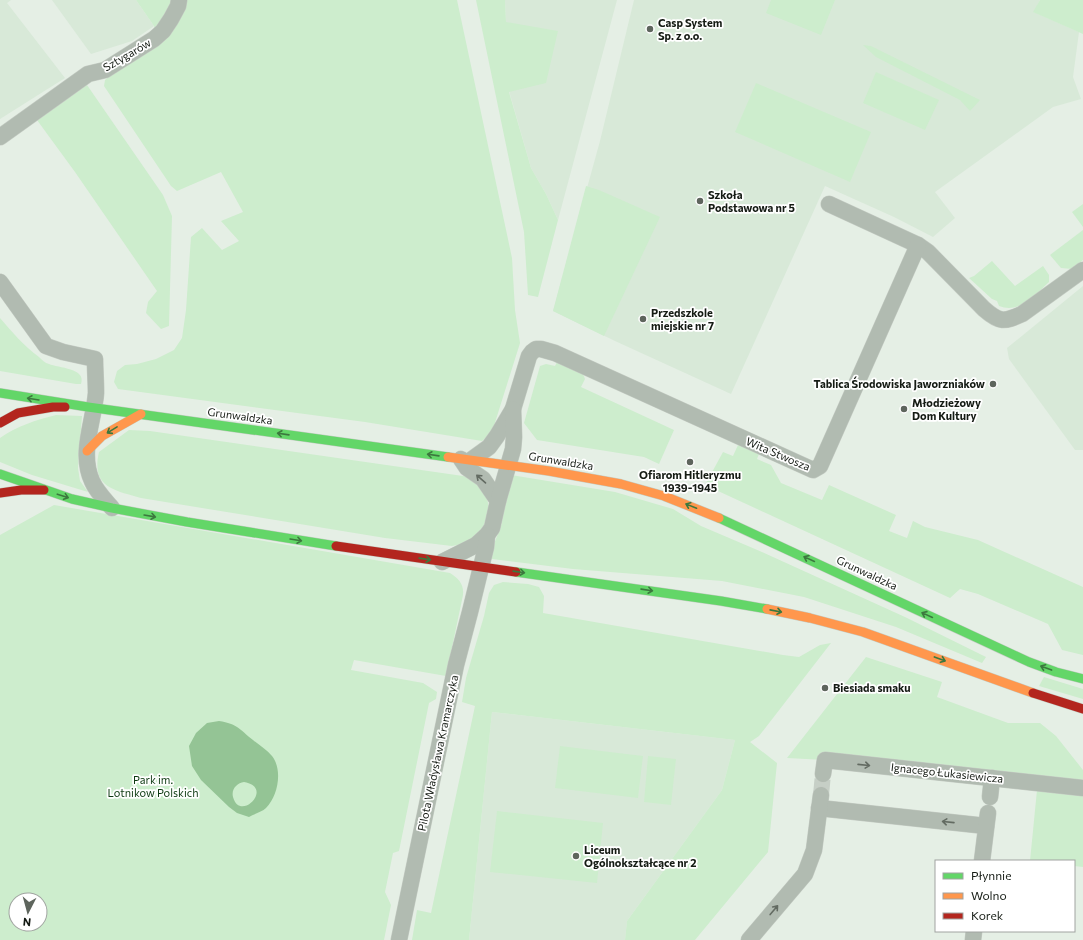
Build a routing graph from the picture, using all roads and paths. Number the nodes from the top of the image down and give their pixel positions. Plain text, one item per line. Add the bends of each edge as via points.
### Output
1 (178, 0) edge
2 (0, 137) edge
3 (829, 204) dead end
4 (918, 245) junction
5 (1083, 270) edge
6 (0, 282) edge
7 (0, 393) edge
8 (91, 407) junction
9 (512, 409) junction
10 (141, 414) junction
11 (0, 422) edge
12 (87, 451) junction
13 (466, 460) junction
14 (508, 466) junction
15 (0, 474) edge
16 (44, 490) junction
17 (0, 493) edge
18 (498, 501) junction
19 (112, 508) junction
20 (487, 536) junction
21 (442, 562) junction
22 (480, 567) junction
23 (1083, 679) edge
24 (1083, 709) edge
25 (823, 774) tunnel mouth
26 (992, 778) junction
27 (1083, 788) edge
28 (988, 812) junction
29 (982, 860) edge
30 (399, 940) edge
31 (750, 940) edge

1 - 2 street, Sztygarów via 178,6 171,19 154,39 105,70 88,74
3 - 4 street
4 - 5 street via 928,252 984,310 1000,320 1022,314
4 - 9 street, Wita Stwosza via 820,466 813,470 547,349 536,349 529,356
6 - 8 street via 46,346 95,359 96,393
8 -> 7 main road, Grunwaldzka
8 - 10 main road, Grunwaldzka
8 - 11 main road via 53,407 18,413
8 - 12 street
9 - 13 street via 492,442
9 - 14 street, Pilota Władysława Kramarczyka via 514,437
10 -> 12 main road via 102,436
13 -> 10 main road, Grunwaldzka
12 - 19 street via 91,480
13 - 14 main road, Grunwaldzka
18 -> 13 street via 483,479 467,468
14 - 18 street, Pilota Władysława Kramarczyka
23 -> 14 main road, Grunwaldzka via 1029,662 718,517 675,500 614,482
15 - 16 main road
16 - 17 main road
16 -> 19 main road
18 - 20 street, Pilota Władysława Kramarczyka via 492,528
19 -> 21 main road via 202,525
20 - 21 street via 476,545
20 - 22 street, Pilota Władysława Kramarczyka
21 - 22 main road
22 -> 24 main road via 721,600 823,621 891,641 1050,700
22 - 30 street, Pilota Władysława Kramarczyka via 456,665
25 -> 26 street, Ignacego Łukasiewicza via 825,760
26 - 27 street, Ignacego Łukasiewicza
26 - 28 street
28 - 29 street
28 - 31 street via 820,801 814,850 805,874

